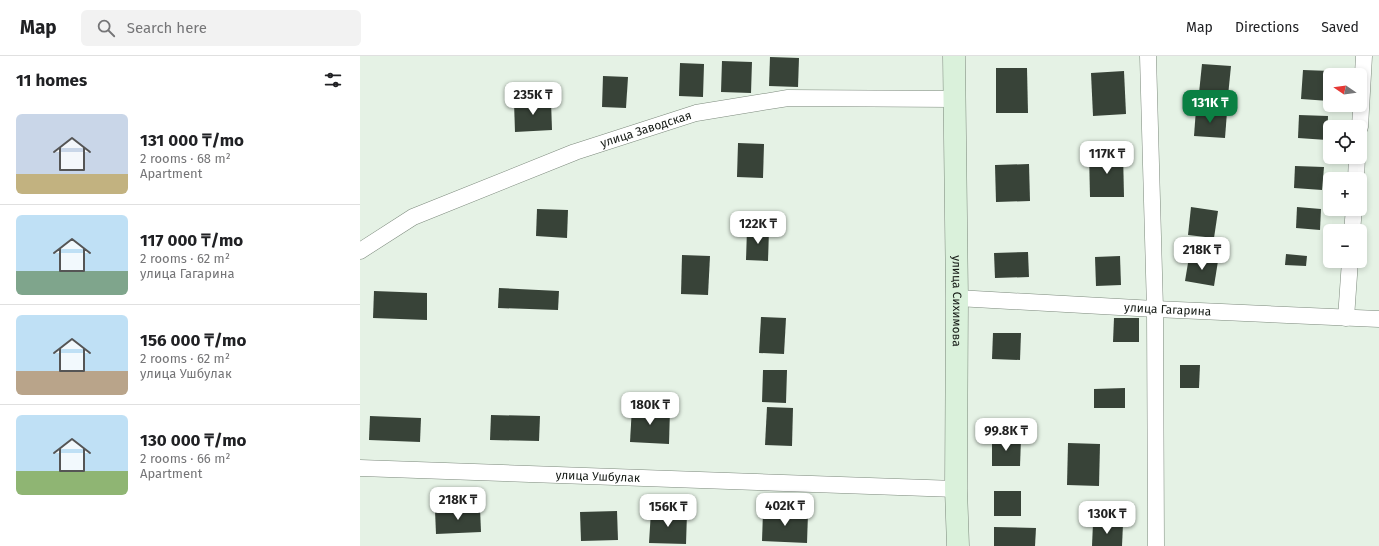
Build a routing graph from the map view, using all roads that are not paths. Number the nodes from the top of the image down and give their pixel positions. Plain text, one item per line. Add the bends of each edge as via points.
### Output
1 (954, 56) edge
2 (1148, 56) edge
3 (1364, 56) edge
4 (954, 99) junction
5 (1360, 120) edge
6 (360, 251) edge
7 (1350, 268) edge
8 (957, 298) junction
9 (1155, 309) junction
10 (1346, 318) junction
11 (1379, 319) edge
12 (360, 468) edge
13 (956, 489) junction
14 (958, 546) edge
15 (1156, 546) edge

1 - 4 street, улица Сихимова
2 - 9 street
3 - 5 street
4 - 6 street, улица Заводская via 788,98 696,113 575,152 413,217
4 - 8 street, улица Сихимова
7 - 10 street
8 - 9 street, улица Гагарина
8 - 13 street, улица Сихимова
9 - 10 street, улица Гагарина
9 - 15 street
10 - 11 street, улица Гагарина
12 - 13 street, улица Ушбулак
13 - 14 street, улица Сихимова

